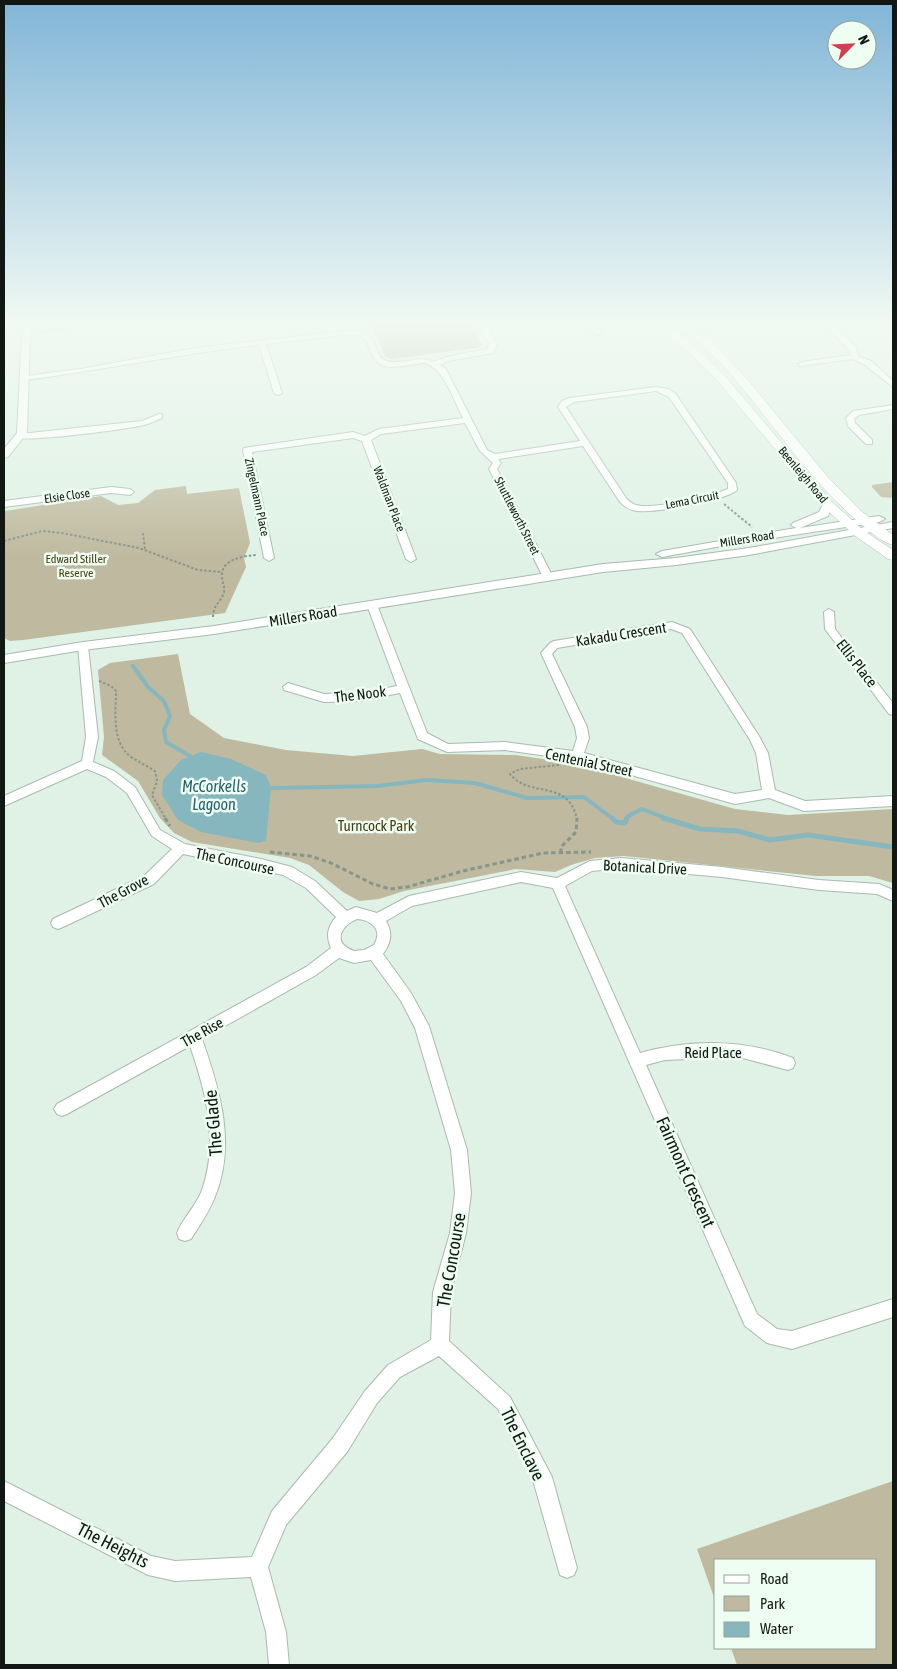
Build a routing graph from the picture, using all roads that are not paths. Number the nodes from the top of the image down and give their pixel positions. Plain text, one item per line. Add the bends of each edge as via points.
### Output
1 (24, 400) edge
2 (458, 400) edge
3 (573, 400) edge
4 (675, 400) edge
5 (739, 400) edge
6 (759, 400) edge
7 (893, 407) edge
8 (159, 416) dead end
9 (468, 420) junction
10 (20, 437) junction
11 (366, 439) junction
12 (869, 442) dead end
13 (587, 446) junction
14 (4, 455) edge
15 (495, 460) junction
16 (130, 492) dead end
17 (4, 504) edge
18 (828, 505) junction
19 (893, 517) edge
20 (847, 524) junction
21 (893, 525) edge
22 (866, 528) junction
23 (775, 534) junction
24 (893, 541) edge
25 (893, 556) edge
26 (269, 558) road end
27 (411, 559) dead end
28 (603, 568) junction
29 (548, 577) junction
30 (372, 605) junction
31 (829, 612) dead end
32 (83, 646) junction
33 (4, 659) edge
34 (288, 686) dead end
35 (404, 688) junction
36 (893, 710) edge
37 (577, 756) junction
38 (87, 764) junction
39 (769, 793) junction
40 (4, 801) edge
41 (893, 801) edge
42 (180, 848) junction
43 (558, 884) junction
44 (893, 896) edge
45 (344, 917) junction
46 (378, 919) junction
47 (58, 923) dead end
48 (338, 950) junction
49 (374, 953) junction
50 (194, 1037) junction
51 (636, 1061) junction
52 (788, 1063) dead end
53 (62, 1108) dead end
54 (185, 1233) dead end
55 (893, 1308) edge
56 (440, 1345) junction
57 (4, 1491) edge
58 (258, 1566) junction
59 (567, 1568) dead end
60 (279, 1665) edge

1 - 10 street
2 - 9 street, Shuttleworth Street
3 - 13 street, Lema Circuit via 562,407
4 - 13 street, Lema Circuit via 732,483 733,490 716,496 638,509 623,500
5 - 18 main road, Beenleigh Road
6 - 22 main road, Beenleigh Road
7 - 12 street via 856,413 850,418 851,424
8 - 10 street via 144,423
9 - 11 street, Zingelmann Place via 379,432
9 - 15 street, Shuttleworth Street via 484,451
10 - 14 street
11 - 26 street, Zingelmann Place via 353,436 247,450
11 - 27 street, Waldman Place
13 - 15 street
15 - 29 street, Shuttleworth Street via 493,469
16 - 17 street, Elsie Close via 111,490
18 - 20 main road, Beenleigh Road
18 - 23 street via 820,516
19 - 22 street, Millers Road
20 - 22 main road, Beenleigh Road
20 - 23 street, Millers Road
21 - 22 street, Millers Road
22 - 24 main road, Beenleigh Road
22 - 25 main road, Beenleigh Road
22 - 28 street, Millers Road via 697,559
23 - 28 street, Millers Road
28 - 29 street, Millers Road
29 - 30 street, Millers Road
30 - 32 street, Millers Road via 214,630
30 - 35 street, Centenial Street
31 - 36 street, Ellis Place via 830,629
32 - 33 street, Millers Road
32 - 38 street via 92,737
34 - 35 street, The Nook via 324,698 360,697
35 - 37 street, Centenial Street via 422,736 447,748 505,746
37 - 39 street, Centenial Street via 735,799
37 - 39 street, Kakadu Crescent via 583,738 581,727 546,653 554,645 672,625 686,631 756,739 762,752
38 - 40 street
38 - 42 street, The Concourse via 110,774 131,790 156,833
39 - 41 street via 804,806
42 - 45 street, The Concourse via 275,867 297,876
42 - 47 street, The Grove via 149,880
43 - 44 street, Botanical Drive via 590,866 621,863 879,889
43 - 46 street via 521,877 409,900
43 - 51 street, Fairmont Crescent
45 - 46 street via 362,913
45 - 48 street via 333,933
46 - 49 street via 384,928 384,939
48 - 49 street via 355,958
48 - 50 street, The Rise via 311,971
49 - 56 street, The Concourse via 406,997 422,1026 459,1150 463,1193 458,1233 442,1292
50 - 53 street, The Rise
50 - 54 street, The Glade via 216,1110 219,1154 210,1192
51 - 52 street, Reid Place via 665,1053 739,1050
51 - 55 street, Fairmont Crescent via 752,1320 773,1336 792,1340
56 - 58 street via 394,1371 371,1397 340,1445 279,1518
56 - 59 street, The Enclave via 504,1403 542,1477
57 - 58 street, The Heights via 148,1565 175,1571
58 - 60 street via 276,1632

